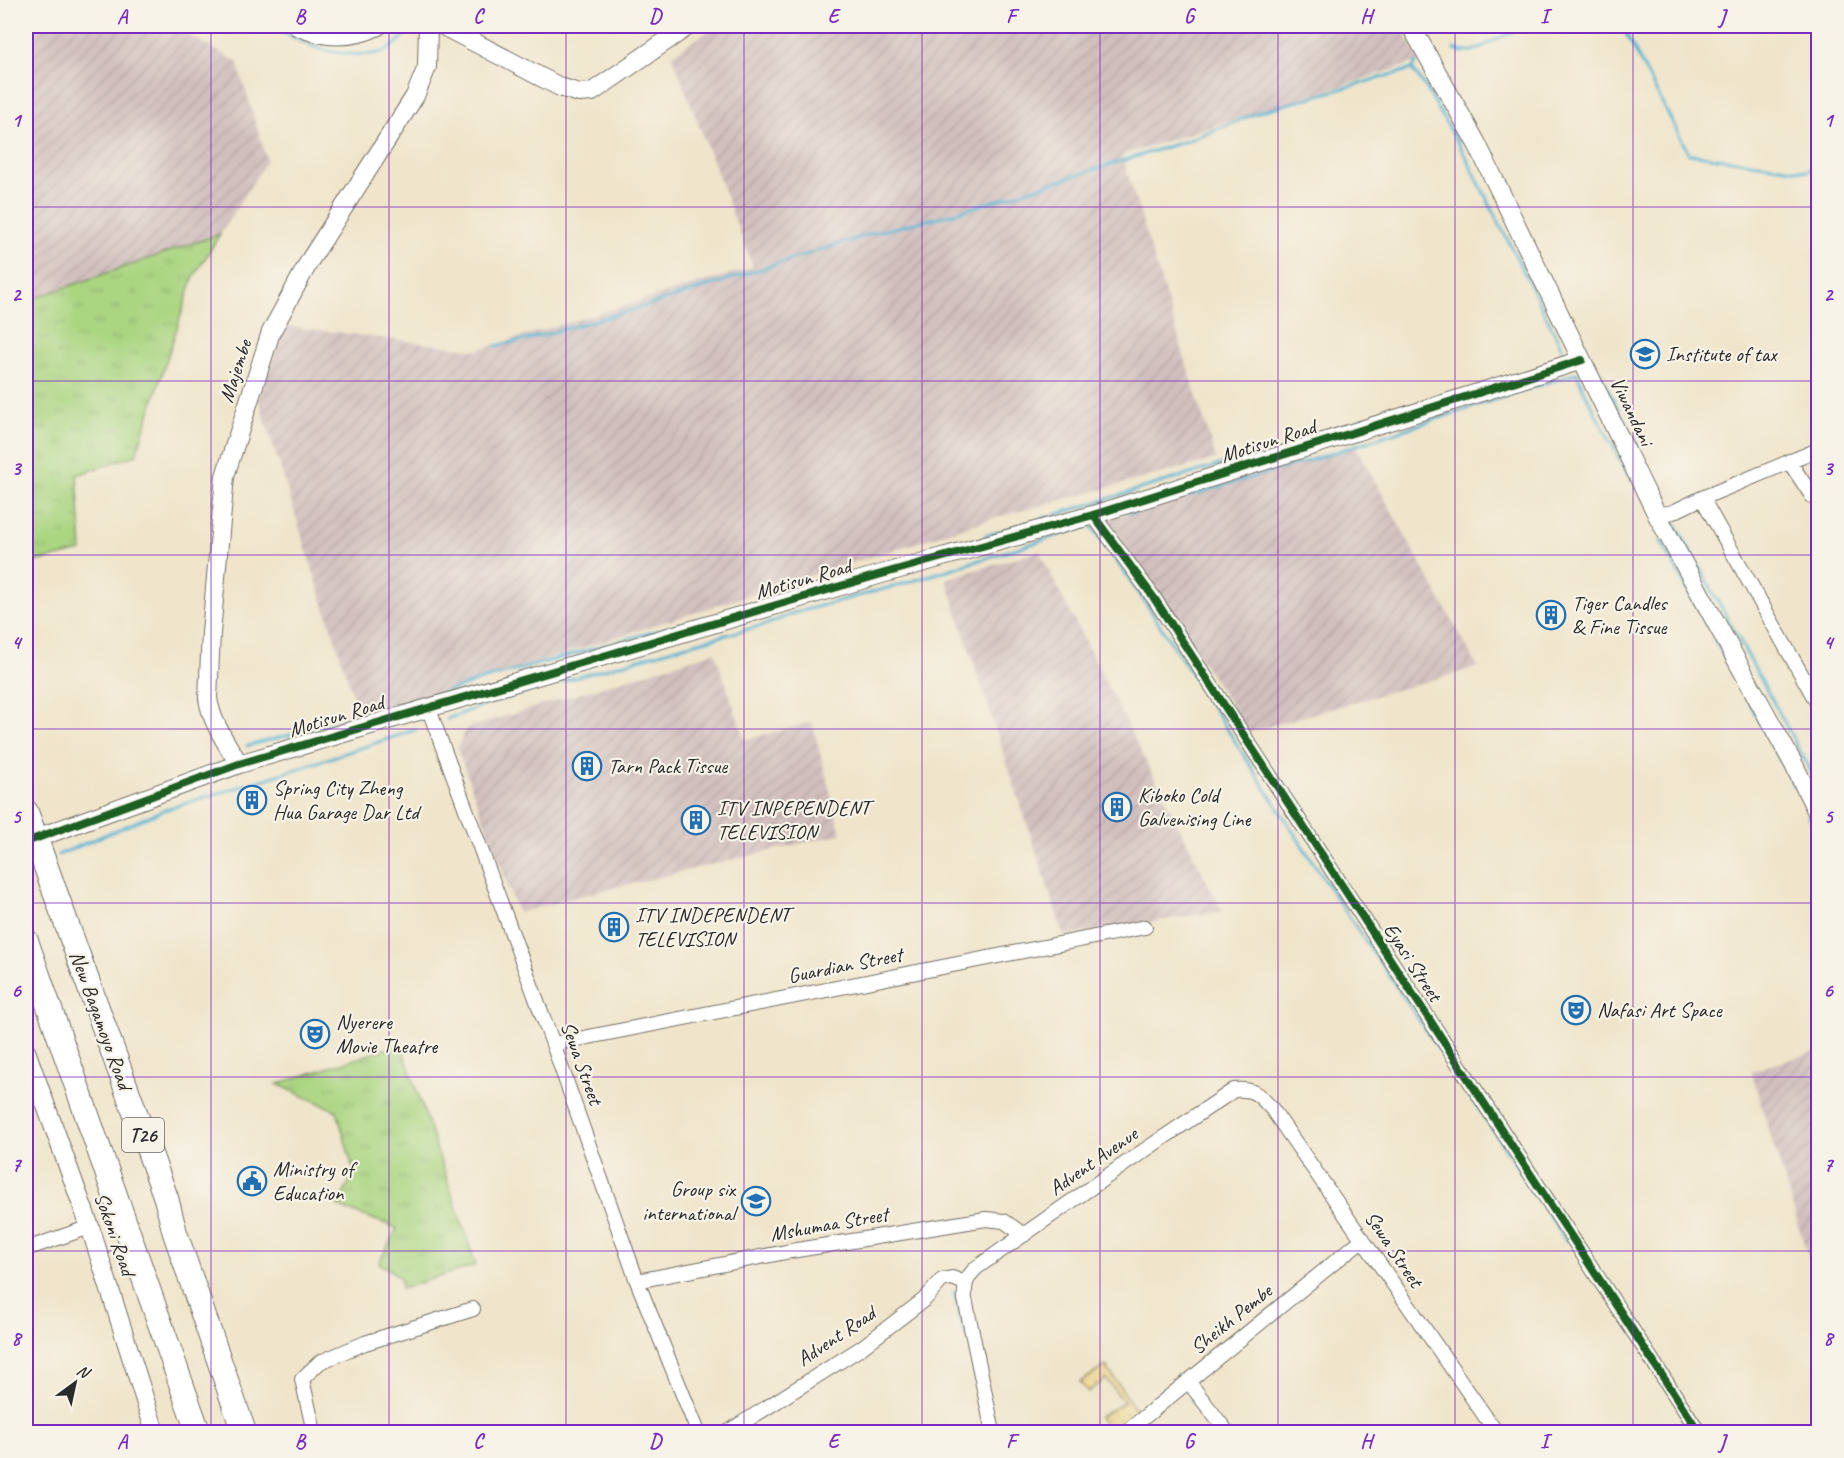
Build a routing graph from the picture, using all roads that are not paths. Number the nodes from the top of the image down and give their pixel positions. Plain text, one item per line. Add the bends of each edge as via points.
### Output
1 (297, 26) edge
2 (378, 26) edge
3 (428, 26) edge
4 (443, 26) edge
5 (688, 26) edge
6 (1412, 26) edge
7 (1582, 360) junction
8 (1818, 450) edge
9 (1789, 461) junction
10 (1702, 498) junction
11 (1818, 500) edge
12 (1093, 515) junction
13 (1657, 515) junction
14 (1818, 704) edge
15 (428, 707) junction
16 (239, 764) junction
17 (26, 812) edge
18 (1818, 814) edge
19 (31, 840) edge
20 (1145, 927) dead end
21 (26, 941) edge
22 (553, 1044) junction
23 (26, 1051) edge
24 (1253, 1092) joint
25 (90, 1227) junction
26 (1024, 1234) junction
27 (1363, 1239) junction
28 (26, 1249) edge
29 (637, 1281) junction
30 (965, 1283) junction
31 (473, 1309) dead end
32 (1188, 1381) junction
33 (150, 1431) edge
34 (198, 1432) edge
35 (244, 1432) edge
36 (314, 1432) edge
37 (698, 1432) edge
38 (728, 1432) edge
39 (993, 1432) edge
40 (1126, 1432) edge
41 (1227, 1432) edge
42 (1496, 1432) edge
43 (1699, 1432) edge

1 - 2 street via 347,36
3 - 16 street, Majembe via 427,67 415,96 310,260 271,332 225,476 208,699 214,720
4 - 5 street via 560,87 579,93 592,92
6 - 7 street, Viwandani via 1477,144
7 - 12 street, Motisun Road
7 - 13 street, Viwandani
8 - 9 street
9 - 10 street
9 - 11 street
10 - 13 street
10 - 14 street
12 - 15 street, Motisun Road
12 - 43 street, Eyasi Street via 1154,598
13 - 18 street, Viwandani
15 - 16 street, Motisun Road
15 - 22 street, Sewa Street
16 - 19 street, Motisun Road
17 - 19 highway, New Bagamoyo Road / T26
19 - 35 highway, New Bagamoyo Road / T26 via 166,1198
20 - 22 street, Guardian Street
21 - 34 highway, T26
22 - 29 street, Sewa Street
23 - 25 street, Sokoni Road
24 - 26 street, Advent Avenue via 1234,1090
24 - 27 street, Sewa Street via 1272,1109
25 - 28 street
25 - 33 street, Sokoni Road
26 - 29 street, Mshumaa Street via 1004,1221 986,1219
26 - 30 street, Advent Avenue via 976,1268
27 - 32 street, Sheikh Pembe
27 - 42 street, Sewa Street
29 - 37 street, Sewa Street
30 - 38 street, Advent Road via 952,1278 942,1280 861,1348
30 - 39 street via 968,1316
31 - 36 street via 365,1343 320,1362 302,1379
32 - 40 street, Sheikh Pembe
32 - 41 street

